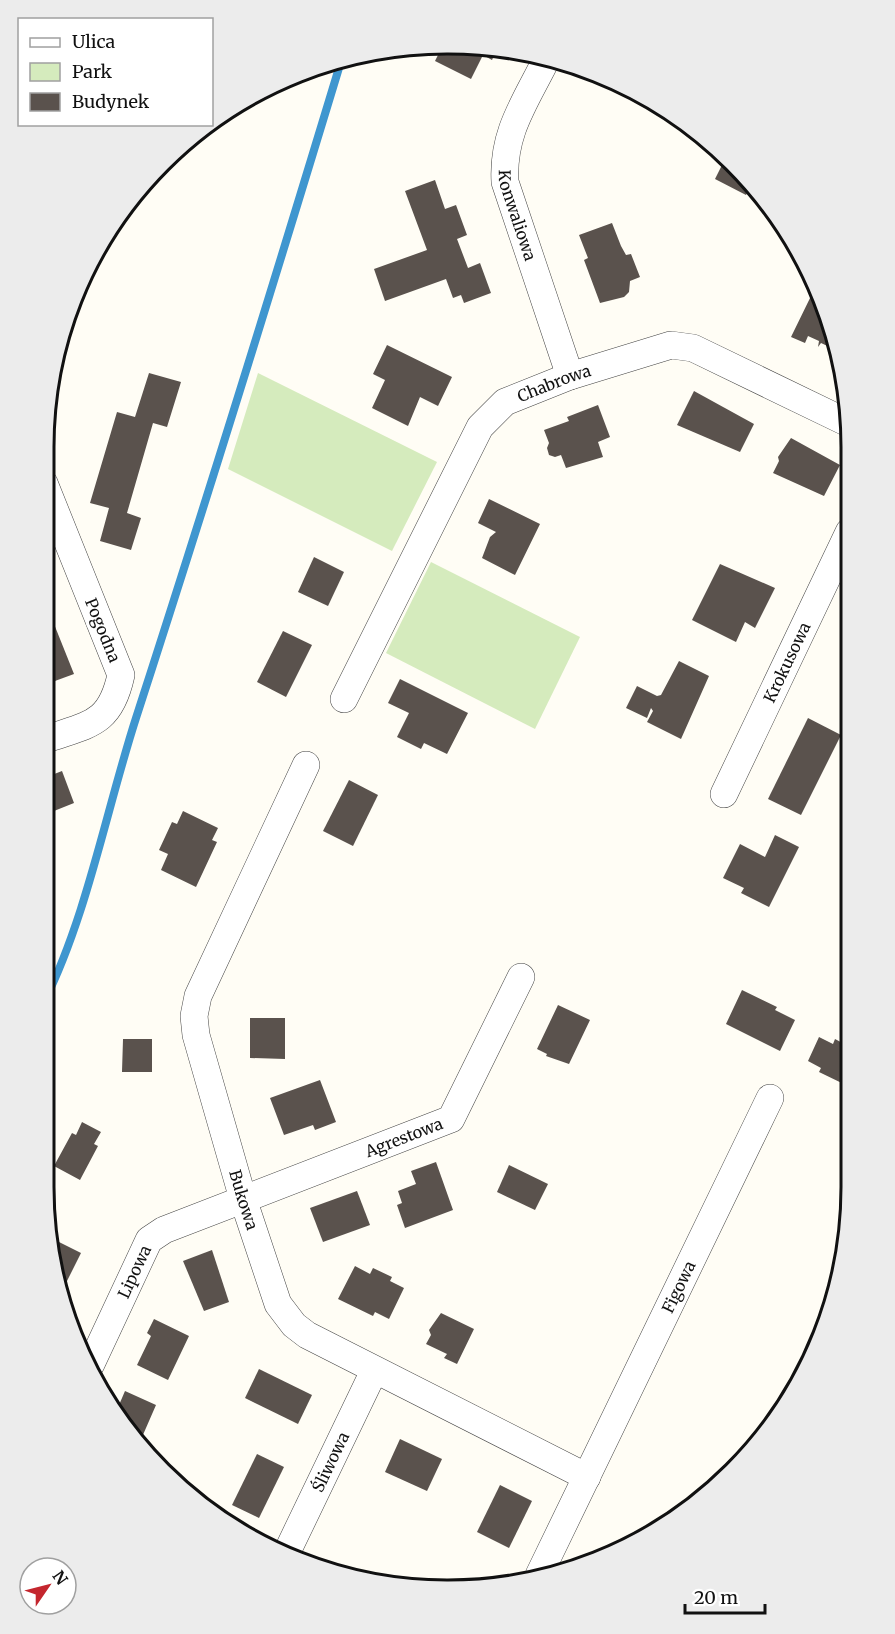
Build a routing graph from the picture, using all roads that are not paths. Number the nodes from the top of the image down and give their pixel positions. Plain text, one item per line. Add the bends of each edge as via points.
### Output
1 (543, 66) edge
2 (570, 376) junction
3 (840, 419) edge
4 (54, 508) edge
5 (841, 548) edge
6 (344, 699) dead end
7 (54, 736) edge
8 (306, 765) dead end
9 (724, 794) dead end
10 (521, 977) dead end
11 (770, 1098) dead end
12 (243, 1199) junction
13 (93, 1357) edge
14 (375, 1371) junction
15 (587, 1477) junction
16 (290, 1547) edge
17 (541, 1569) edge

1 - 2 street, Konwaliowa via 509,133 503,156 505,182
2 - 3 street, Chabrowa via 671,345 693,348
2 - 6 street, Chabrowa via 505,402 480,427
4 - 7 street, Pogodna via 121,675 116,696 101,720
5 - 9 street, Krokusowa
8 - 12 street, Bukowa via 198,996 194,1016
10 - 12 street, Agrestowa via 451,1119
11 - 15 street, Figowa
12 - 13 street, Lipowa via 164,1230 149,1240
12 - 14 street, Bukowa via 278,1304 294,1325
14 - 15 street, Bukowa
14 - 16 street, Śliwowa
15 - 17 street, Figowa

